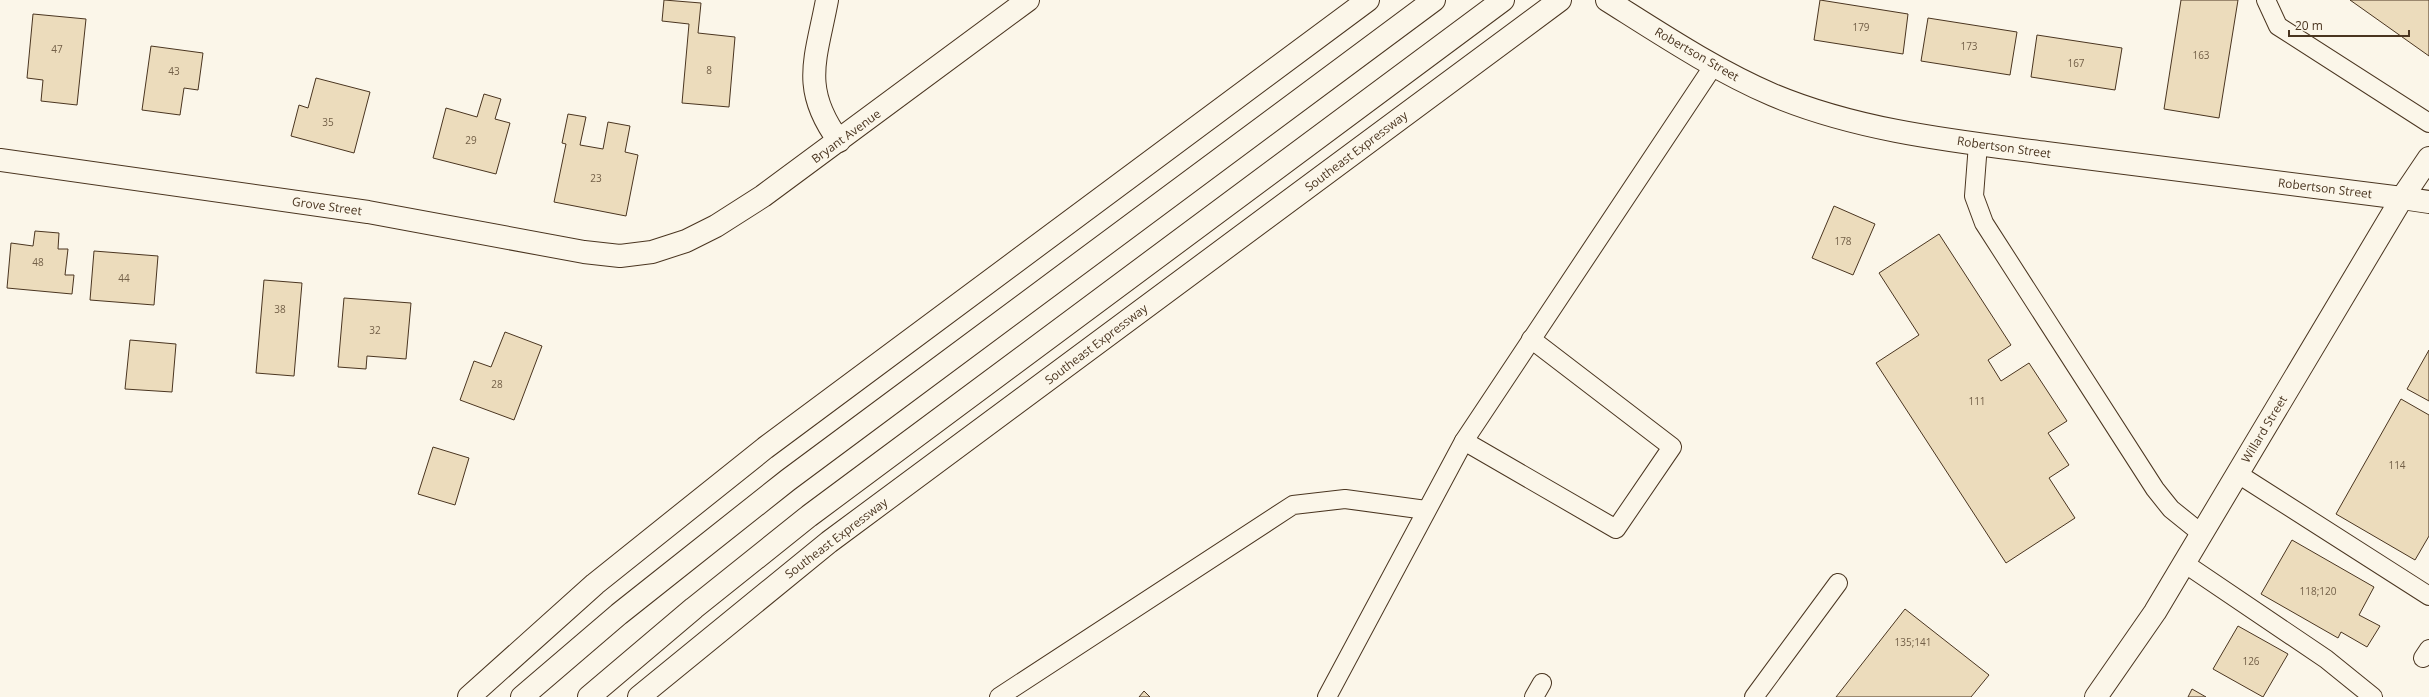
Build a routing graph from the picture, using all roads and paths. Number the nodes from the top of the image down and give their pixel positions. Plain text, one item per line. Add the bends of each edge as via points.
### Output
1 (827, 0) edge
2 (1028, 0) edge
3 (1368, 0) edge
4 (1434, 0) edge
5 (1503, 0) edge
6 (1560, 0) edge
7 (1607, 0) edge
8 (2266, 0) edge
9 (1714, 65) junction
10 (2429, 123) edge
11 (839, 141) junction
12 (1978, 144) junction
13 (2429, 158) edge
14 (0, 160) edge
15 (2402, 198) junction
16 (2429, 202) edge
17 (652, 252) joint
18 (1531, 339) junction
19 (1464, 441) junction
20 (2238, 474) junction
21 (1426, 510) junction
22 (2202, 534) junction
23 (2184, 563) junction
24 (1838, 583) dead end
25 (2429, 596) edge
26 (469, 697) edge
27 (522, 697) edge
28 (588, 697) edge
29 (639, 697) edge
30 (999, 697) edge
31 (1326, 697) edge
32 (1754, 697) edge
33 (2096, 697) edge
34 (2373, 697) edge

1 - 11 main road via 813,77 814,94 819,110
2 - 11 main road, Bryant Avenue
3 - 26 main road via 765,448 595,584
4 - 27 main road via 788,480 619,614
5 - 28 main road via 809,516
6 - 29 main road, Southeast Expressway via 836,537
7 - 9 main road, Robertson Street
8 - 10 lane via 2278,26
9 - 12 main road, Robertson Street via 1774,96 1846,119 1888,129
9 - 18 lane
11 - 17 main road, Bryant Avenue via 763,196 716,226 686,241
12 - 15 main road, Robertson Street
12 - 22 lane via 1974,196 1984,223 2155,489 2171,509
13 - 15 main road, Willard Street
14 - 17 main road, Grove Street via 368,212 584,252 620,256
15 - 16 main road, Robertson Street
15 - 20 main road, Willard Street
18 - 19 lane
18 - 19 lane via 1672,447 1616,529
19 - 21 lane
20 - 22 main road, Willard Street
20 - 25 lane
21 - 30 lane via 1345,499 1293,505
21 - 31 lane
22 - 23 main road, Willard Street
23 - 33 main road, Willard Street via 2155,612
23 - 34 lane via 2326,659
24 - 32 lane

